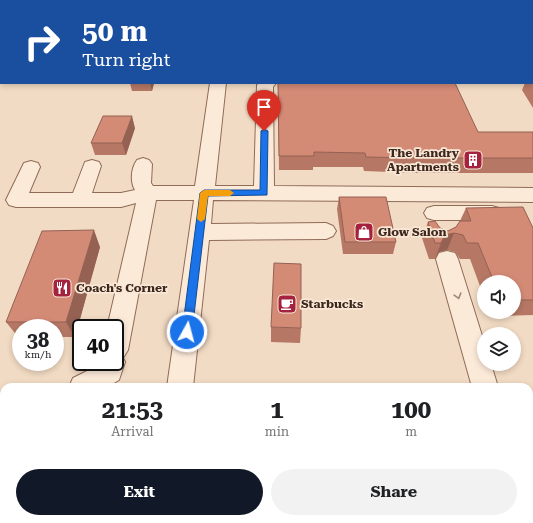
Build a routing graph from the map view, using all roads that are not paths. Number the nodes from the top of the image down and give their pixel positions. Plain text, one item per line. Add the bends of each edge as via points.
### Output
1 (218, 84) edge
2 (266, 84) edge
3 (143, 164) dead end
4 (92, 166) dead end
5 (31, 167) dead end
6 (148, 193) junction
7 (204, 193) junction
8 (264, 193) junction
9 (533, 195) edge
10 (80, 200) junction
11 (326, 231) dead end
12 (199, 232) junction
13 (447, 259) dead end
14 (122, 319) edge
15 (110, 371) edge
16 (89, 383) edge
17 (180, 383) edge
18 (484, 383) edge

1 - 7 street
2 - 8 street
3 - 6 street via 141,184
4 - 10 street
5 - 10 street via 16,200
6 - 7 street
6 - 10 street via 121,200
6 - 14 street
7 - 8 street
7 - 12 street
8 - 9 street via 433,213 512,207
11 - 12 street
12 - 17 street
13 -> 18 street
15 - 16 street

